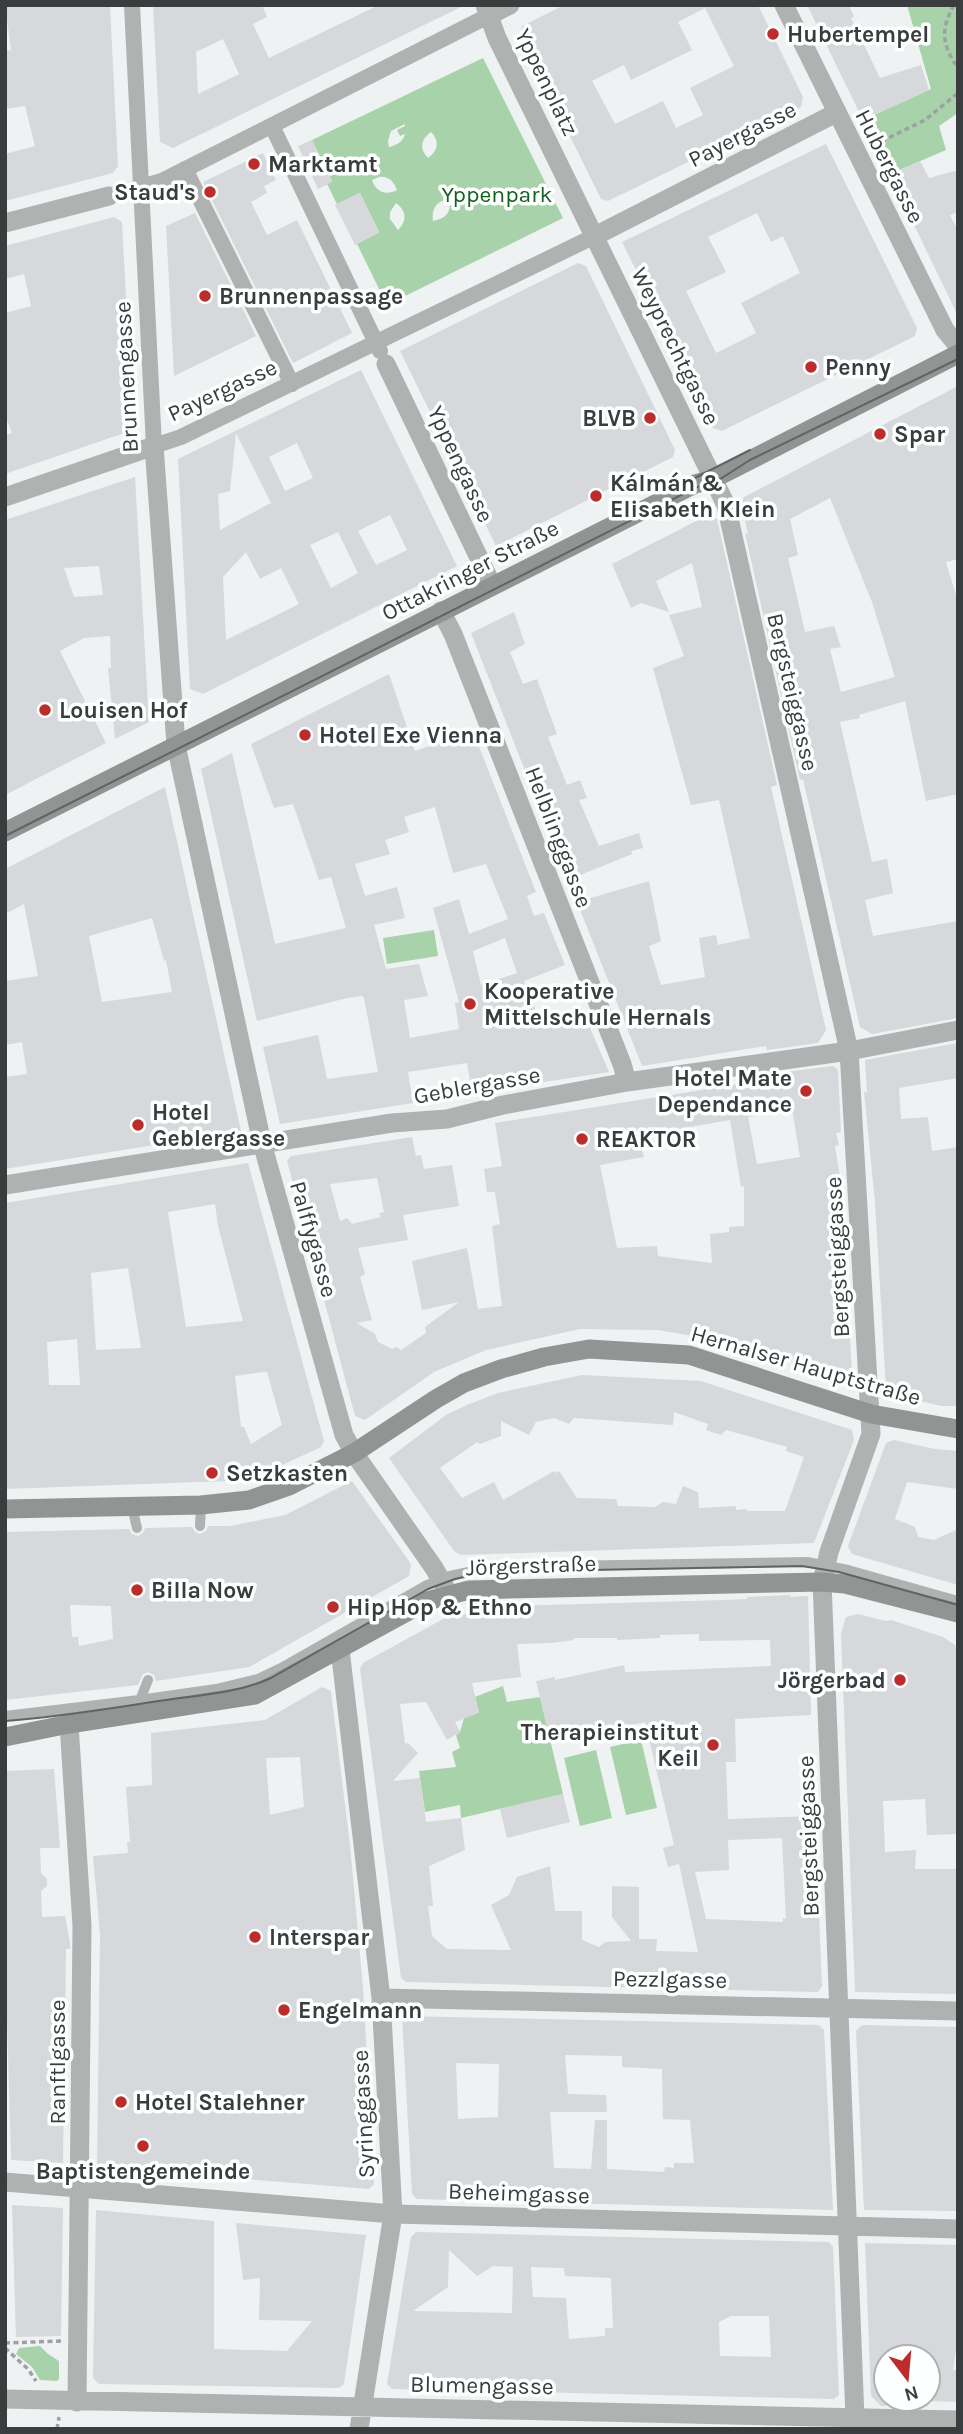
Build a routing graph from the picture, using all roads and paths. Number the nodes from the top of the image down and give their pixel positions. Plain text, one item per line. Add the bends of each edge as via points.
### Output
1 (132, 5) edge
2 (510, 5) edge
3 (783, 5) edge
4 (954, 5) edge
5 (488, 10) edge
6 (958, 68) edge
7 (958, 93) edge
8 (836, 113) junction
9 (272, 126) junction
10 (856, 153) junction
11 (185, 169) junction
12 (141, 188) junction
13 (109, 196) joint
14 (5, 223) edge
15 (594, 236) junction
16 (376, 344) junction
17 (958, 346) edge
18 (958, 354) edge
19 (386, 364) joint
20 (292, 384) junction
21 (155, 446) junction
22 (713, 479) junction
23 (5, 497) edge
24 (511, 544) dead end
25 (518, 556) dead end
26 (492, 585) junction
27 (441, 611) junction
28 (176, 745) junction
29 (5, 832) edge
30 (958, 1030) edge
31 (849, 1051) junction
32 (627, 1083) junction
33 (262, 1143) junction
34 (5, 1185) edge
35 (871, 1414) junction
36 (958, 1429) edge
37 (354, 1453) junction
38 (201, 1505) junction
39 (132, 1507) junction
40 (5, 1509) edge
41 (200, 1527) dead end
42 (137, 1528) dead end
43 (824, 1574) junction
44 (445, 1587) junction
45 (958, 1601) edge
46 (958, 1613) edge
47 (340, 1649) junction
48 (148, 1680) dead end
49 (137, 1707) junction
50 (5, 1716) edge
51 (69, 1724) junction
52 (5, 1737) edge
53 (381, 1998) junction
54 (839, 2007) junction
55 (958, 2011) edge
56 (5, 2182) edge
57 (81, 2188) junction
58 (393, 2214) junction
59 (848, 2227) junction
60 (958, 2229) edge
61 (77, 2341) junction
62 (5, 2345) edge
63 (5, 2399) edge
64 (48, 2400) junction
65 (77, 2402) junction
66 (362, 2407) junction
67 (958, 2420) edge
68 (854, 2423) edge
69 (359, 2429) edge

1 - 12 street, Brunnengasse
2 - 5 street
3 - 8 street, Hubergasse
4 - 6 path via 942,33
5 - 9 street, Yppenplatz
5 - 15 street, Yppenplatz via 497,38
7 - 10 path via 925,120
8 - 10 street, Hubergasse
8 - 15 street, Payergasse
9 - 11 street, Yppenplatz
9 - 16 street
10 - 17 street, Hubergasse via 945,330
11 - 12 street, Yppenplatz
11 - 20 street
12 - 13 street, Yppenplatz
12 - 21 street, Brunnengasse
13 - 14 street
15 - 16 street
15 - 22 street, Weyprechtgasse
16 - 19 street
16 - 20 street, Payergasse
18 - 22 main road, Ottakringer Straße
19 - 26 street, Yppengasse
20 - 21 street, Payergasse
21 - 23 street, Payergasse
21 - 28 street, Brunnengasse
22 - 26 main road, Ottakringer Straße
22 - 31 street, Bergsteiggasse via 726,505
24 - 25 path
26 - 27 main road, Ottakringer Straße
27 - 28 main road, Ottakringer Straße
27 - 32 street, Helblinggasse
28 - 29 main road, Ottakringer Straße
28 - 33 street, Palffygasse
30 - 31 street, Geblergasse
31 - 32 street, Geblergasse
31 - 35 street, Bergsteiggasse
32 - 33 street, Geblergasse via 447,1119
33 - 34 street, Geblergasse
33 - 37 street, Palffygasse via 344,1434
35 - 36 main road, Hernalser Hauptstraße
35 - 37 main road, Hernalser Hauptstraße via 689,1354 589,1349 544,1357 464,1383
35 - 43 street, Bergsteiggasse via 871,1434
37 - 38 main road, Hernalser Hauptstraße via 289,1486 249,1500
37 - 44 street, Palffygasse
38 - 39 main road, Hernalser Hauptstraße
38 - 41 lane
39 - 40 main road, Hernalser Hauptstraße
39 - 42 lane
43 - 44 main road, Jörgerstraße
43 - 45 lane
43 - 46 main road, Jörgerstraße via 845,1584
43 - 54 street, Bergsteiggasse
44 - 47 main road, Jörgerstraße
44 - 49 lane via 264,1676
47 - 49 main road, Jörgerstraße via 255,1695
47 - 53 street, Syringgasse
48 - 49 lane
49 - 50 lane
49 - 51 main road, Jörgerstraße
51 - 52 main road, Jörgerstraße
51 - 57 street, Ranftlgasse via 82,1926
53 - 54 street, Pezzlgasse
53 - 58 street, Syringgasse
54 - 55 street, Pezzlgasse
54 - 59 street, Bergsteiggasse
56 - 57 street, Beheimgasse
57 - 58 street, Beheimgasse
57 - 61 street, Ranftlgasse
58 - 59 street, Beheimgasse
58 - 66 street, Syringgasse
59 - 60 street, Beheimgasse
59 - 68 street, Bergsteiggasse
61 - 62 path
61 - 65 street, Ranftlgasse
62 - 64 path
63 - 64 street, Blumengasse
64 - 65 street, Blumengasse
65 - 66 street, Blumengasse
66 - 68 street, Blumengasse
66 - 69 street, Syringgasse
67 - 68 street, Blumengasse

